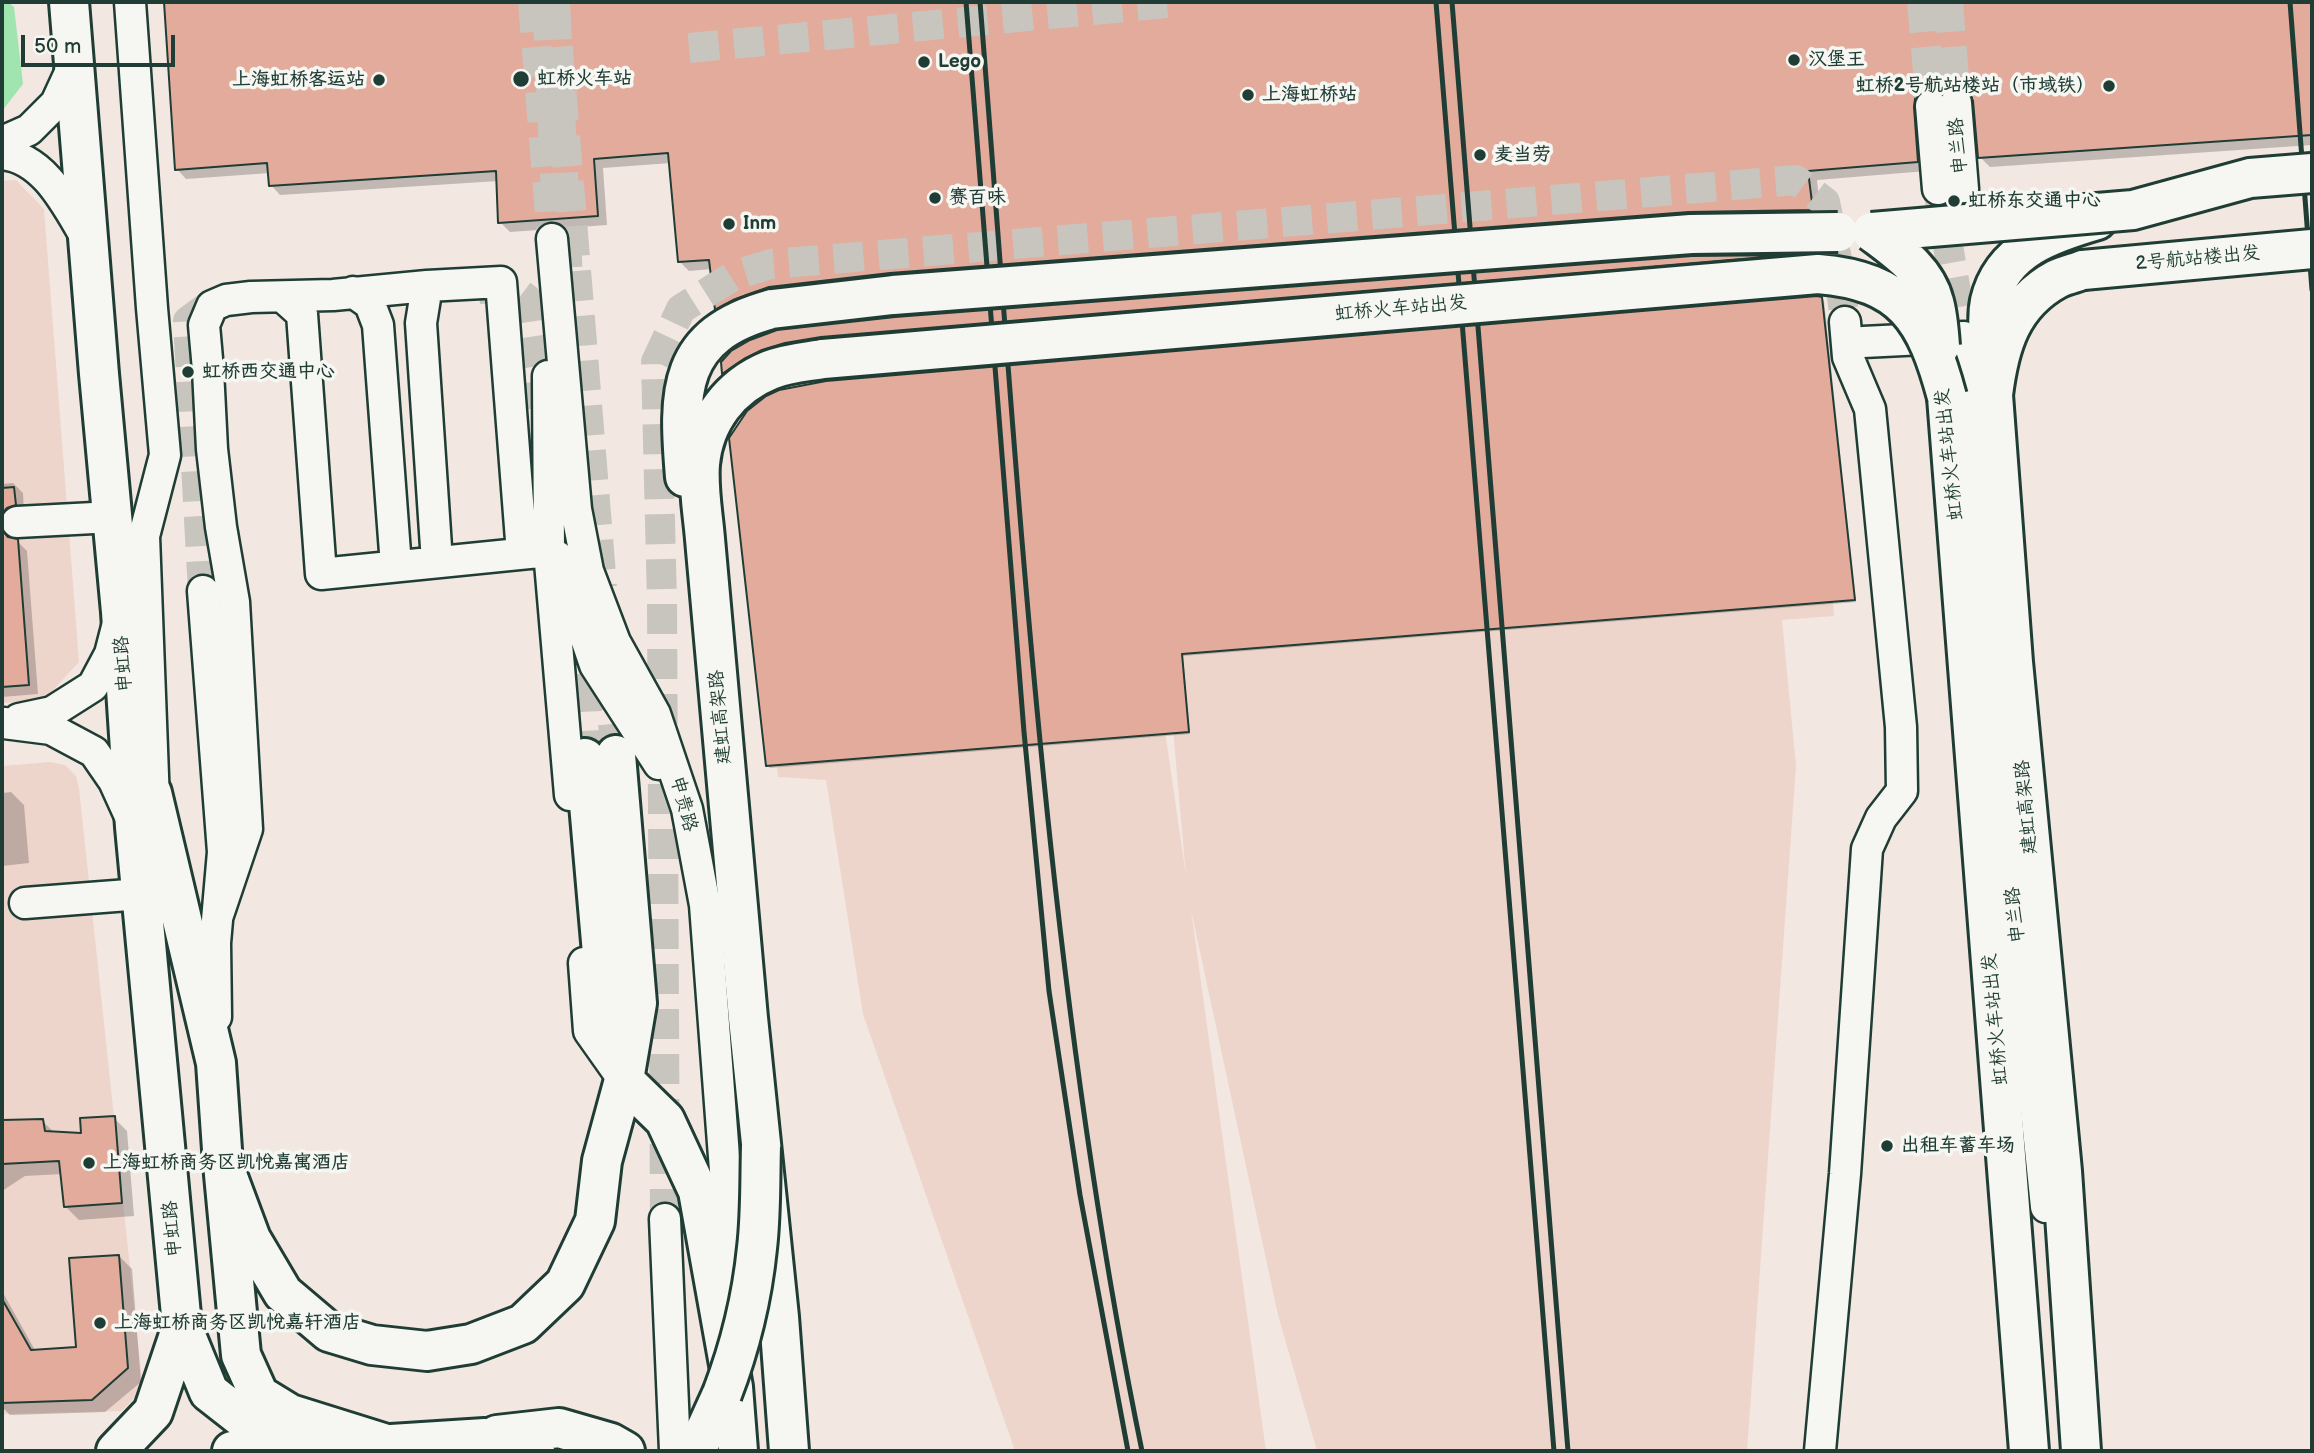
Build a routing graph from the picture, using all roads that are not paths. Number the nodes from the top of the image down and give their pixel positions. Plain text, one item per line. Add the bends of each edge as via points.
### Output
1 (69, 2) edge
2 (130, 2) edge
3 (74, 64) junction
4 (1943, 104) tunnel mouth
5 (2, 142) edge
6 (2, 154) edge
7 (2312, 173) edge
8 (1951, 189) tunnel mouth
9 (2133, 209) junction
10 (1872, 232) junction
11 (89, 244) junction
12 (2312, 249) edge
13 (2083, 270) joint
14 (427, 286) junction
15 (353, 292) junction
16 (283, 297) junction
17 (823, 359) joint
18 (1993, 395) junction
19 (1947, 397) junction
20 (113, 517) junction
21 (17, 522) dead end
22 (705, 539) junction
23 (536, 552) junction
24 (437, 562) junction
25 (396, 566) junction
26 (203, 591) tunnel mouth
27 (121, 612) junction
28 (3, 723) edge
29 (600, 757) tunnel mouth
30 (687, 809) junction
31 (145, 814) junction
32 (141, 894) junction
33 (25, 903) dead end
34 (218, 915) junction
35 (216, 1063) junction
36 (624, 1080) junction
37 (761, 1146) junction
38 (223, 1164) junction
39 (665, 1219) tunnel mouth
40 (182, 1326) junction
41 (669, 1335) junction
42 (2078, 1384) junction
43 (733, 1387) junction
44 (485, 1438) junction
45 (386, 1444) junction
46 (330, 1450) edge
47 (116, 1451) edge
48 (232, 1451) edge
49 (535, 1451) edge
50 (625, 1451) edge
51 (675, 1451) edge
52 (687, 1451) edge
53 (696, 1451) edge
54 (738, 1451) edge
55 (789, 1451) edge
56 (1820, 1451) edge
57 (2029, 1451) edge
58 (2072, 1451) edge
59 (2081, 1451) edge
60 (2088, 1451) edge

1 - 3 main road, 申虹路
2 - 31 street via 165,455 144,536
3 - 5 street via 56,103 29,131
3 - 11 main road, 申虹路
4 - 8 street, 申兰路
6 - 11 street via 32,164 59,193
7 - 9 main road, bridge via 2250,178
9 - 10 main road, bridge
9 - 18 main road, bridge via 2063,230 2006,265 1990,302
10 - 19 main road, bridge via 1908,260 1934,300
10 - 22 main road, bridge via 1691,233 893,295 772,309 719,332 687,376 681,408 687,495
11 - 20 main road, 申虹路
12 - 13 main road, 2号航站楼出发, bridge
13 - 18 main road, 建虹高架路 via 2057,279 2019,310 1997,361
14 - 15 street
14 - 23 street via 501,282
14 - 24 street via 421,323
15 - 16 street
15 - 25 street via 370,304 378,325
16 - 25 street via 303,314 321,574
16 - 34 street via 226,300 212,306 204,325 212,449 234,602 247,829
17 - 19 main road, 虹桥火车站出发, bridge via 1818,274 1848,277 1896,298 1927,337
17 - 22 main road, 建虹高架路 via 769,370 722,404 711,421 700,464
18 - 42 main road, 建虹高架路
19 - 57 main road, 虹桥火车站出发
20 - 21 street
20 - 27 main road, 申虹路
22 - 37 main road, 建虹高架路
23 - 24 street
23 - 30 street via 558,556 595,665
23 - 30 street, 申贵路 via 552,239 576,509 588,571 615,642 655,713
23 - 36 street via 589,1031
24 - 25 street
26 - 34 street via 223,852
27 - 28 street via 110,654 93,686 52,712
27 - 31 main road, 申虹路 via 127,696
28 - 31 street via 51,729 94,752
29 - 36 main road via 637,1003
30 - 43 street, 申贵路 via 705,905 729,1223
31 - 32 main road, 申虹路
31 - 35 main road
32 - 33 street
32 - 40 main road, 申虹路
34 - 35 street
35 - 38 main road
36 - 38 main road via 602,1161 595,1221 565,1284 523,1324 471,1344 427,1351 372,1345 329,1332 283,1293 251,1239
36 - 43 main road, 申贵路 via 665,1120 698,1191
37 - 53 main road, bridge via 757,1248 746,1321 735,1360
37 - 55 main road, bridge
38 - 45 main road via 241,1355 259,1395 290,1414
39 - 41 street
40 - 46 main road, 申虹路 via 209,1392 269,1439
40 - 47 main road, 申虹路 via 153,1412
41 - 51 street
41 - 52 street
42 - 59 main road
42 - 60 main road
43 - 54 main road, 申贵路
44 - 45 main road
44 - 49 main road
44 - 50 main road via 559,1428
45 - 46 main road
46 - 48 main road
56 - 58 street, 申兰路 via 1867,849 1881,818 1902,791 1901,727 1870,409 1848,356 1854,332 1964,337 2008,837

